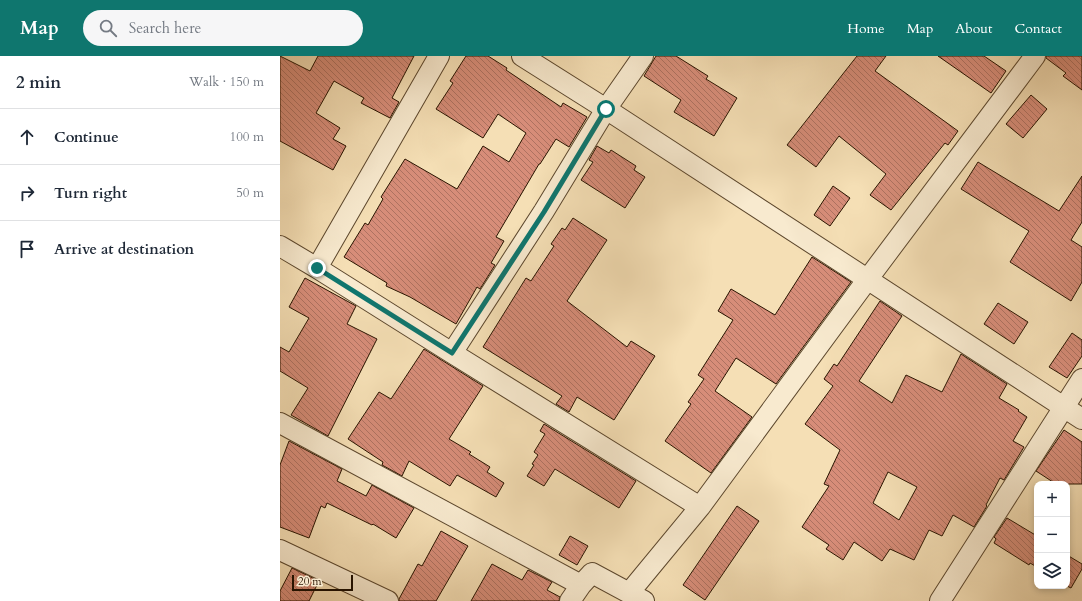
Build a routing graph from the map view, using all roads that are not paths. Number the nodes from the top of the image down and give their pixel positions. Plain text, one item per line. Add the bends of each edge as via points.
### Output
1 (439, 56) edge
2 (522, 56) edge
3 (643, 56) edge
4 (1035, 56) edge
5 (606, 109) junction
6 (280, 246) edge
7 (317, 268) junction
8 (867, 280) junction
9 (452, 353) junction
10 (1082, 379) edge
11 (1063, 407) junction
12 (1082, 419) edge
13 (280, 423) edge
14 (700, 507) junction
15 (280, 550) edge
16 (581, 585) junction
17 (636, 597) edge
18 (388, 601) edge
19 (570, 601) edge
20 (940, 601) edge

1 - 7 street
2 - 5 street
3 - 5 street
4 - 8 street
5 - 8 street
5 - 9 street via 544,212
6 - 7 street
7 - 9 street
8 - 11 street
8 - 14 street
9 - 14 street
10 - 11 street
11 - 12 street
11 - 20 street
13 - 16 street
14 - 17 street
15 - 18 street
16 - 17 street via 592,572
16 - 19 street

